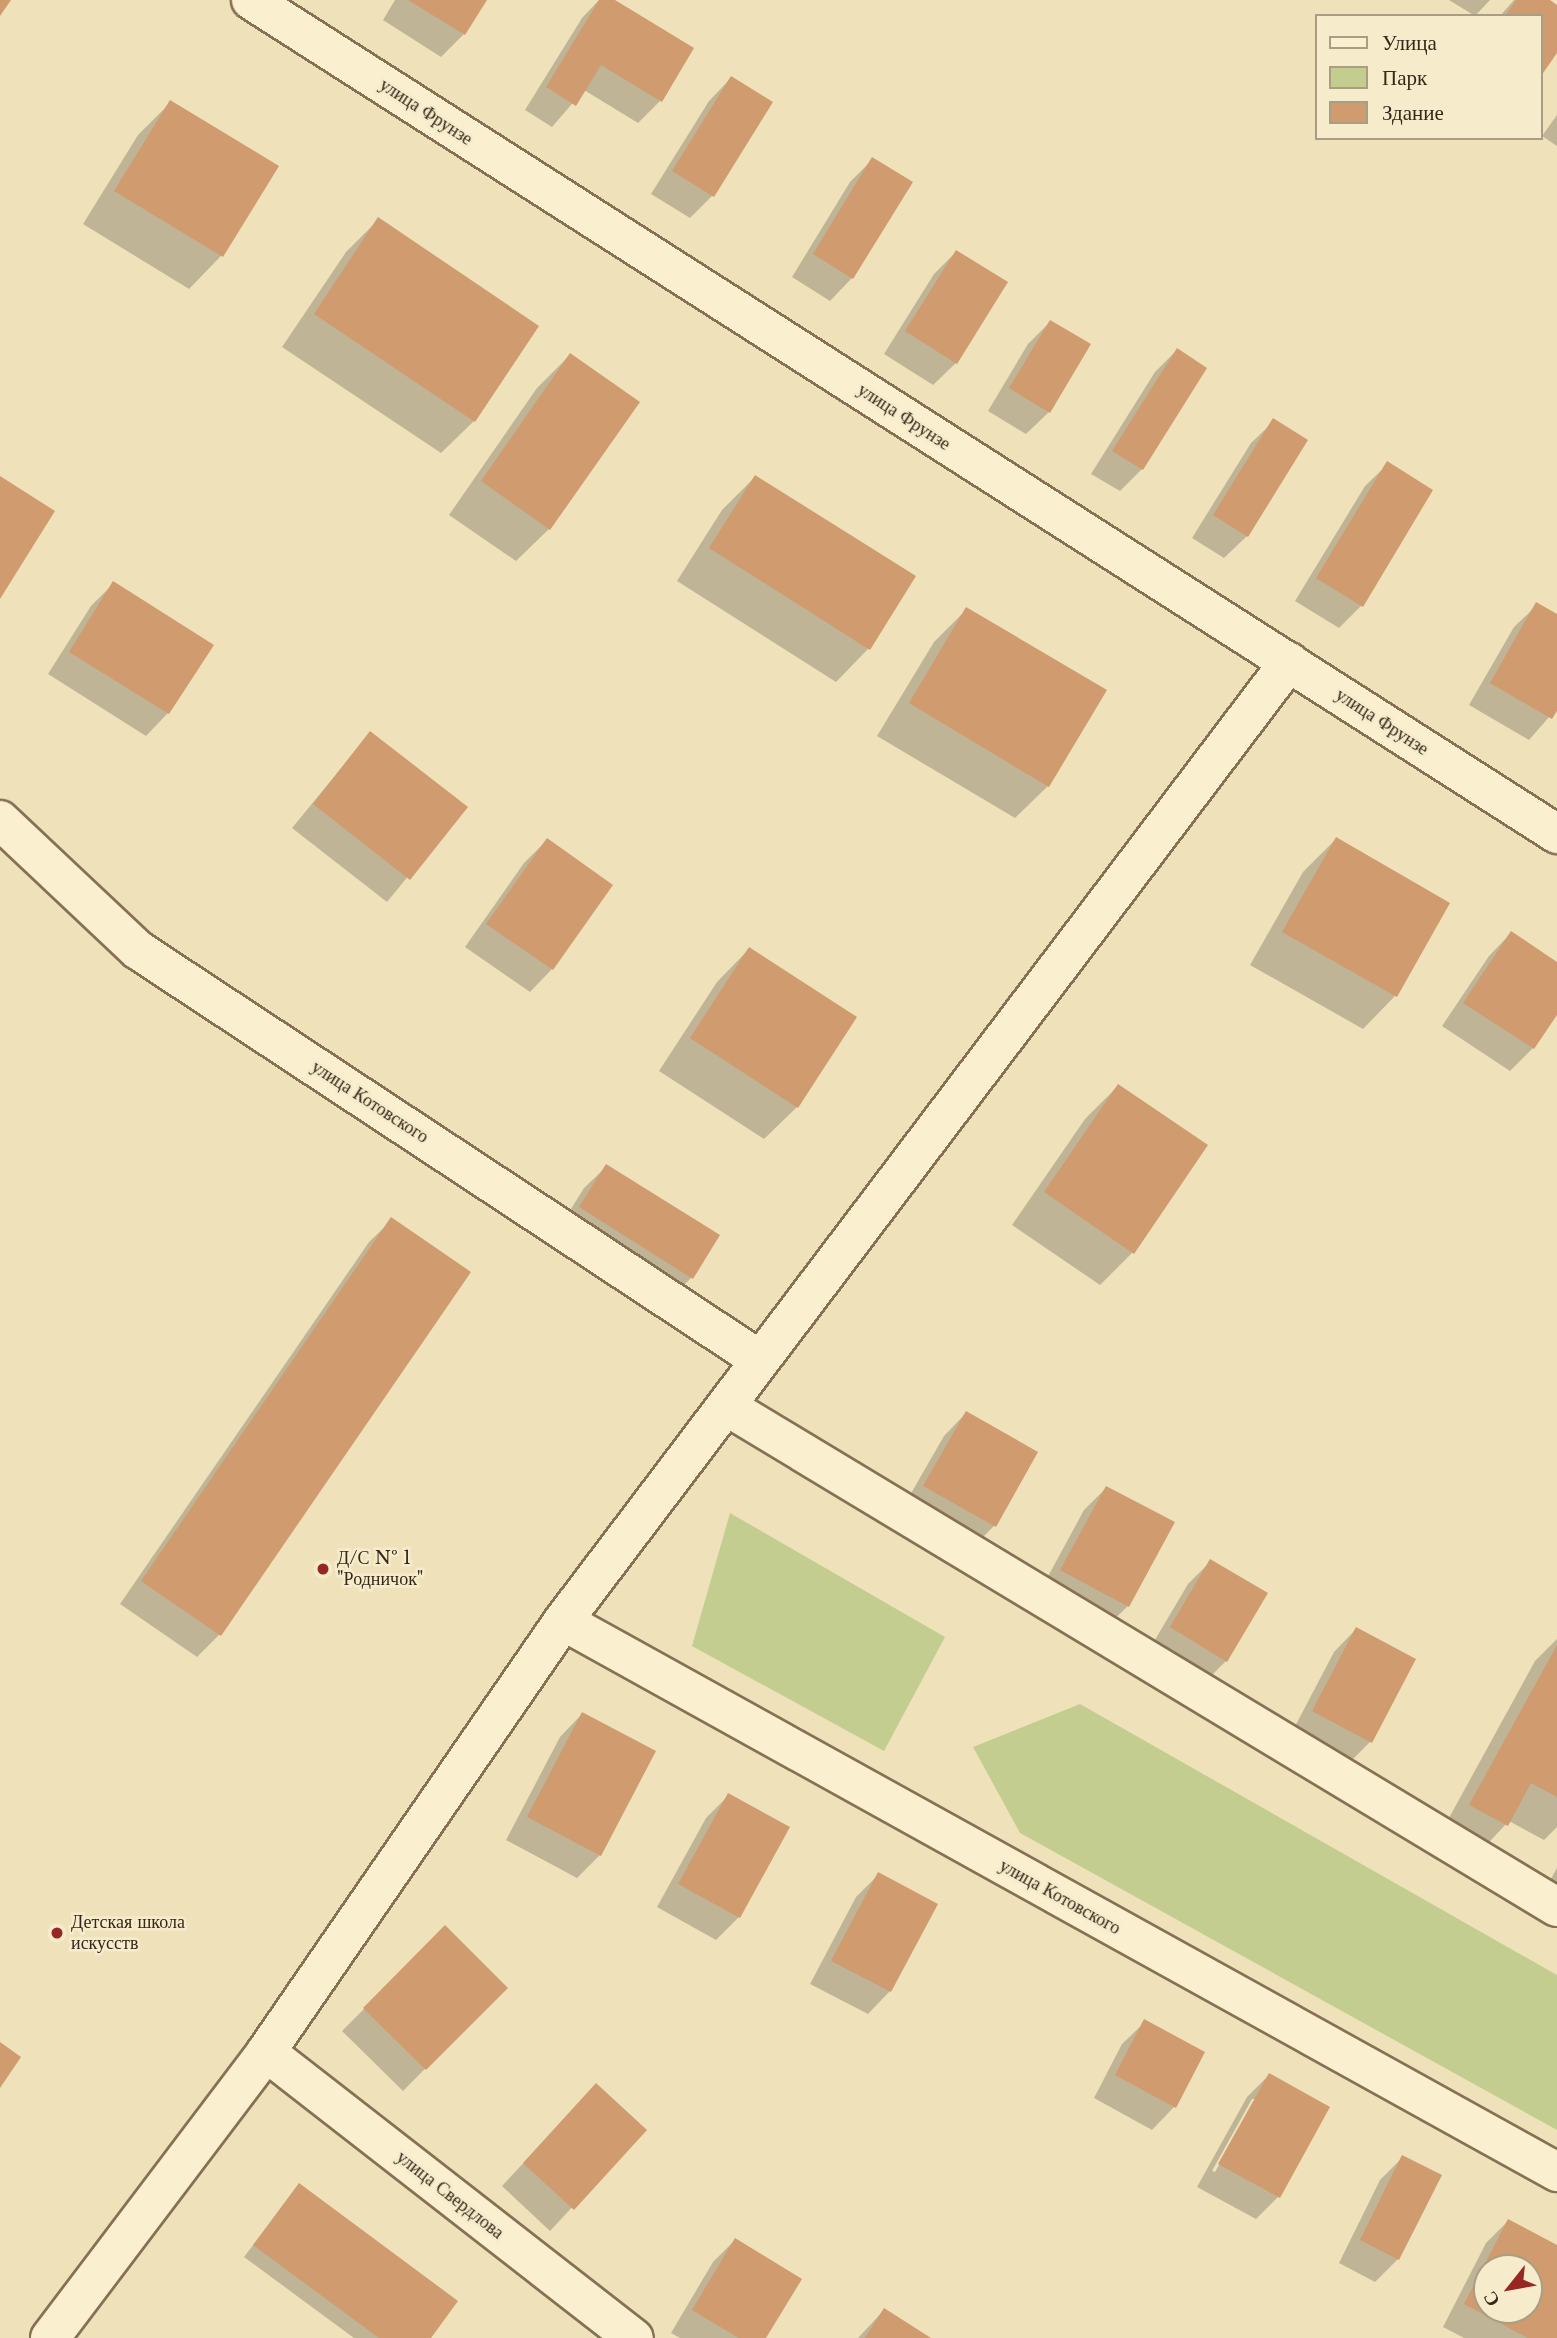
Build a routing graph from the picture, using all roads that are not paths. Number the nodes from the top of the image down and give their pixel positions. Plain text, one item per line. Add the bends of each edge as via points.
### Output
1 (251, 0) edge
2 (1289, 662) junction
3 (0, 820) edge
4 (1556, 831) edge
5 (761, 1360) junction
6 (726, 1406) junction
7 (563, 1621) junction
8 (1557, 1907) edge
9 (266, 2052) junction
10 (1557, 2172) edge
11 (50, 2338) edge
12 (634, 2338) edge

1 - 2 street, улица Фрунзе
2 - 4 street, улица Фрунзе
2 - 5 street
3 - 5 street, улица Котовского via 138,950
5 - 6 street
6 - 7 street
6 - 8 street
7 - 9 street
7 - 10 street, улица Котовского
9 - 11 street
9 - 12 street, улица Свердлова

